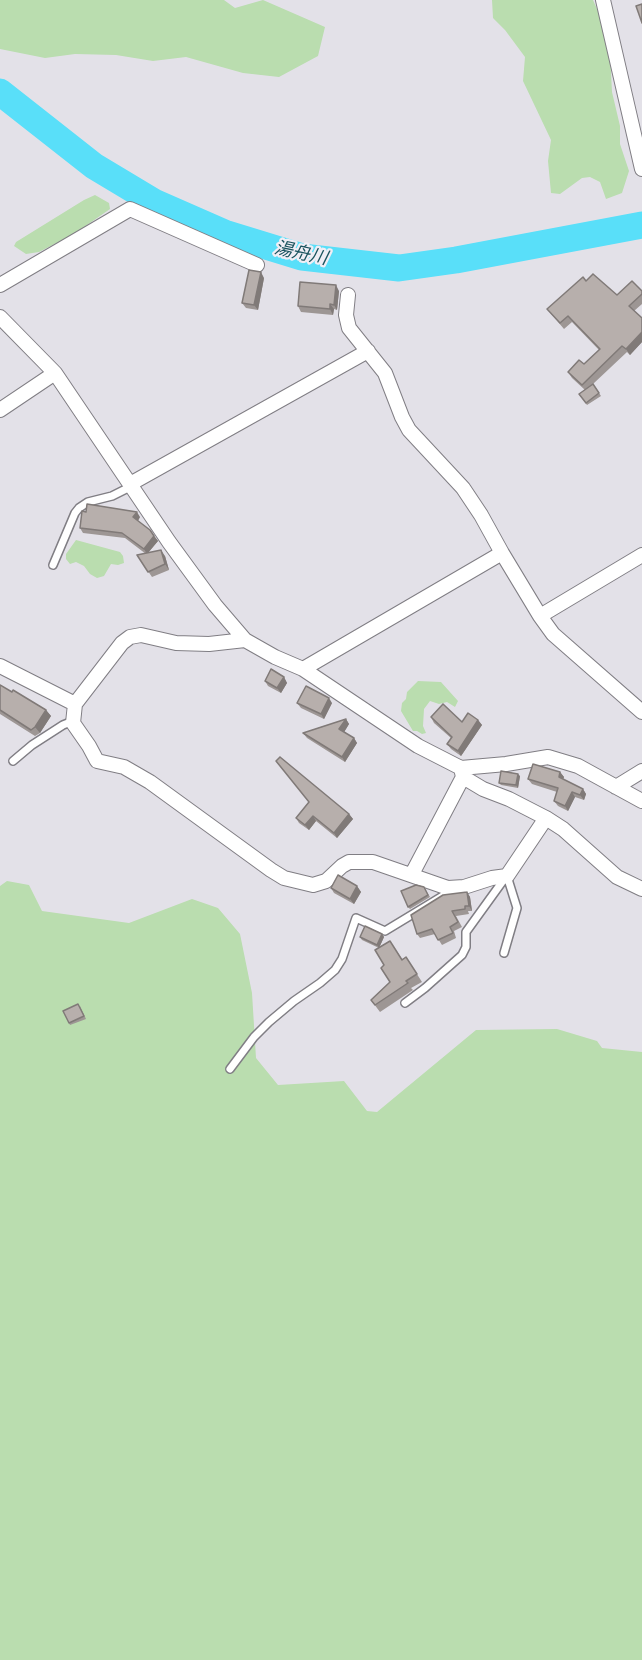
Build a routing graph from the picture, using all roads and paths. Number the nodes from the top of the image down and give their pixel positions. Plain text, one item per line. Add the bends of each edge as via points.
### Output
1 (603, 0) edge
2 (642, 169) edge
3 (257, 265) dead end
4 (0, 285) edge
5 (348, 295) dead end
6 (0, 317) edge
7 (368, 351) junction
8 (55, 373) junction
9 (0, 410) edge
10 (131, 485) junction
11 (502, 553) junction
12 (642, 555) edge
13 (53, 565) dead end
14 (540, 616) junction
15 (245, 640) junction
16 (0, 666) edge
17 (303, 669) junction
18 (75, 704) junction
19 (642, 712) edge
20 (68, 723) junction
21 (14, 760) dead end
22 (642, 771) edge
23 (462, 772) junction
24 (616, 788) junction
25 (642, 801) edge
26 (546, 818) junction
27 (412, 874) junction
28 (507, 876) junction
29 (456, 888) junction
30 (642, 889) edge
31 (504, 953) dead end
32 (405, 1003) dead end
33 (230, 1069) dead end

1 - 2 street
3 - 4 street via 130,209
5 - 7 street via 349,328
6 - 8 street
7 - 10 street
7 - 11 street via 385,373 409,430 463,488
8 - 9 street
8 - 10 street
10 - 13 lane via 79,508
10 - 15 street via 215,605
11 - 14 street
11 - 17 street
12 - 14 street
14 - 19 street via 553,634
15 - 17 street
15 - 18 street via 209,644 130,637
16 - 18 street
17 - 23 street
18 - 20 street
20 - 21 lane
20 - 27 street via 97,761 124,767 150,782 284,878 313,885 326,881 349,862 373,861
22 - 24 street
23 - 24 street via 548,757 578,766
23 - 26 street via 483,789
23 - 27 street
24 - 25 street
26 - 28 street
26 - 30 street via 617,877
27 - 29 street
28 - 29 street
28 - 31 lane via 517,908
28 - 32 lane via 466,932 462,955
29 - 33 lane via 385,931 356,918 335,970 269,1022

